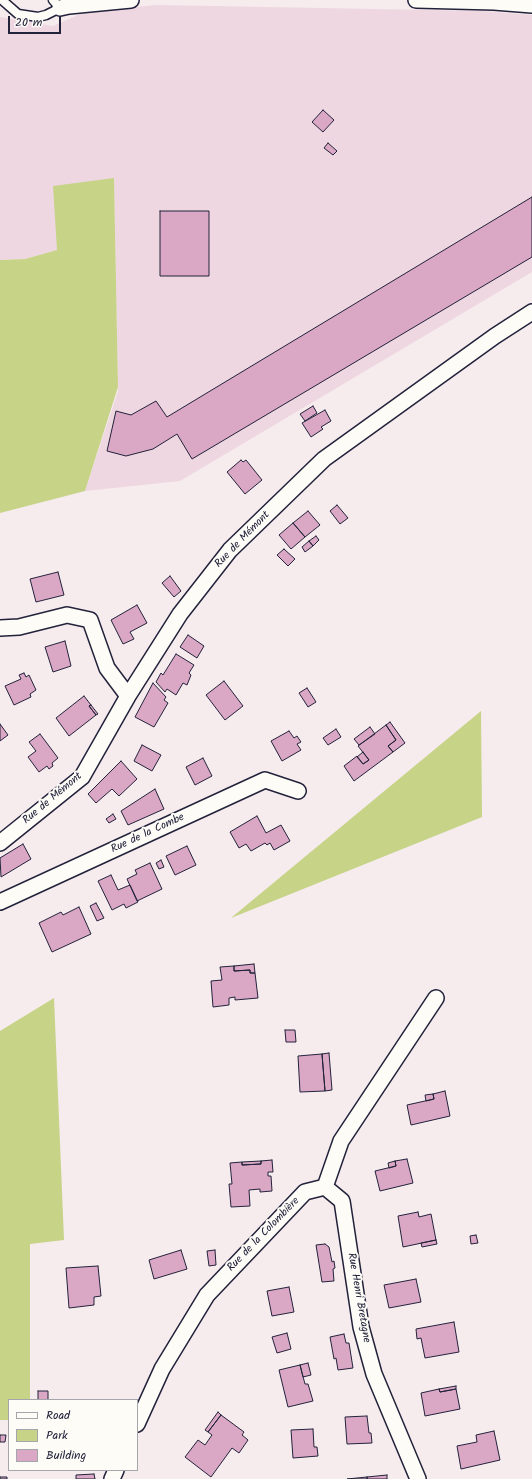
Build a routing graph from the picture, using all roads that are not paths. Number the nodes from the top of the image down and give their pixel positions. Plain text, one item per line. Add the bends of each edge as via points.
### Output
1 (2, 0) edge
2 (131, 0) edge
3 (416, 0) edge
4 (56, 4) edge
5 (532, 5) edge
6 (532, 312) edge
7 (0, 628) edge
8 (128, 696) junction
9 (298, 791) dead end
10 (0, 843) edge
11 (0, 902) edge
12 (436, 998) dead end
13 (325, 1187) junction
14 (138, 1422) edge
15 (418, 1479) edge

1 - 4 lane via 18,14 38,17 46,15
2 - 4 street
3 - 5 street
6 - 8 street, Rue de Mémont via 324,459 230,550 180,614
7 - 8 street via 19,627 67,615 90,620 108,668
8 - 10 street, Rue de Mémont via 82,777
9 - 11 street, Rue de la Combe via 265,780
12 - 13 street via 341,1141
13 - 14 street, Rue de la Colombière via 305,1192 207,1295 162,1369
13 - 15 street, Rue Henri Bretagne via 342,1201 361,1327 374,1374

